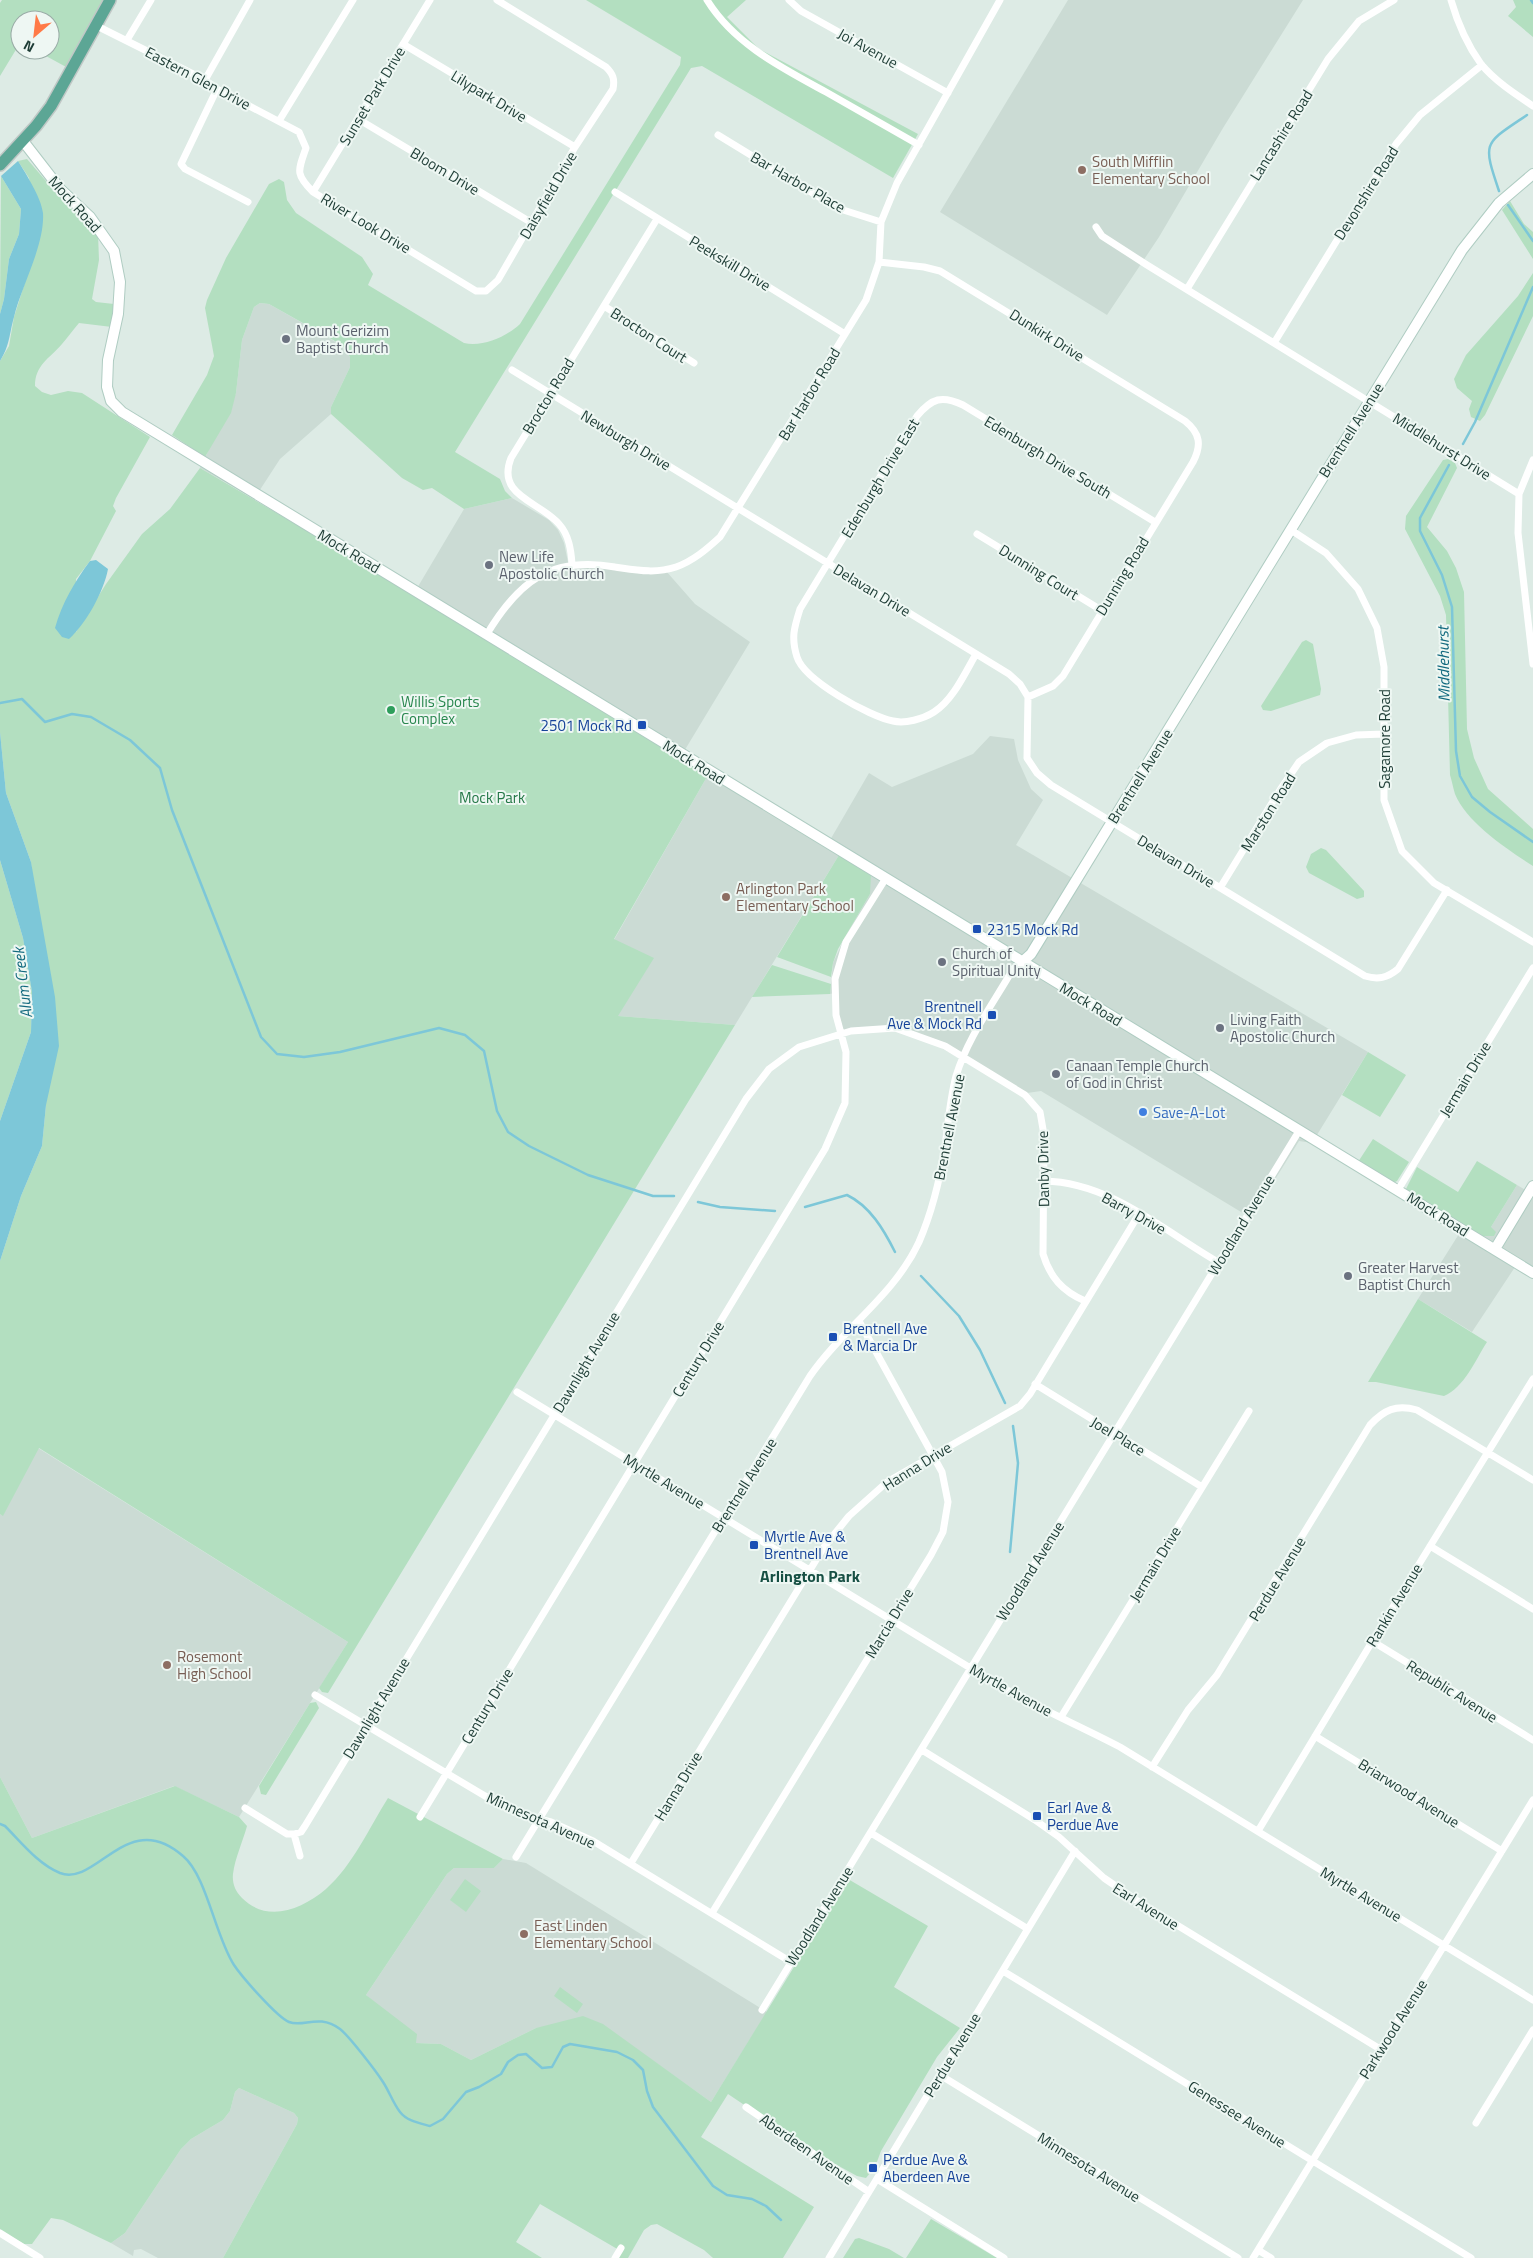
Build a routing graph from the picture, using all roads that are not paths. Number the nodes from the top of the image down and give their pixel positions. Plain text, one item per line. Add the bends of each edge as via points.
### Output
1 (110, 0) edge
2 (151, 0) edge
3 (250, 0) edge
4 (353, 0) edge
5 (430, 0) edge
6 (498, 0) edge
7 (707, 0) edge
8 (789, 0) edge
9 (1394, 0) edge
10 (1451, 0) edge
11 (997, 1) edge
12 (96, 26) junction
13 (127, 40) junction
14 (403, 44) junction
15 (1482, 65) junction
16 (205, 80) junction
17 (217, 89) junction
18 (948, 93) junction
19 (1533, 106) edge
20 (358, 118) junction
21 (279, 120) junction
22 (299, 132) joint
23 (718, 135) dead end
24 (21, 143) junction
25 (918, 145) junction
26 (575, 147) junction
27 (0, 165) edge
28 (1533, 174) edge
29 (313, 192) junction
30 (615, 192) dead end
31 (248, 202) dead end
32 (658, 219) junction
33 (881, 222) junction
34 (532, 223) junction
35 (1096, 227) dead end
36 (879, 262) junction
37 (1187, 289) junction
38 (476, 291) joint
39 (604, 306) junction
40 (845, 334) junction
41 (1274, 343) junction
42 (694, 363) dead end
43 (512, 370) dead end
44 (550, 393) junction
45 (940, 399) joint
46 (1369, 401) junction
47 (1199, 439) joint
48 (1533, 460) edge
49 (1519, 494) junction
50 (739, 509) junction
51 (1155, 522) junction
52 (1291, 530) junction
53 (977, 534) dead end
54 (572, 564) junction
55 (828, 564) junction
56 (1101, 610) junction
57 (487, 634) junction
58 (976, 654) junction
59 (1533, 664) edge
60 (1028, 697) junction
61 (1384, 734) junction
62 (1112, 822) junction
63 (886, 878) junction
64 (1220, 888) junction
65 (1447, 890) junction
66 (1533, 942) edge
67 (1022, 962) junction
68 (1533, 968) edge
69 (841, 1034) junction
70 (964, 1057) junction
71 (1299, 1131) junction
72 (1044, 1181) junction
73 (1533, 1186) edge
74 (1398, 1190) junction
75 (1139, 1214) junction
76 (1495, 1249) junction
77 (1218, 1262) junction
78 (1533, 1273) edge
79 (1085, 1301) junction
80 (859, 1321) junction
81 (1533, 1380) edge
82 (1035, 1384) junction
83 (516, 1392) dead end
84 (1249, 1411) dead end
85 (554, 1415) junction
86 (1114, 1433) junction
87 (1488, 1452) junction
88 (932, 1454) junction
89 (635, 1464) junction
90 (1533, 1480) edge
91 (1202, 1487) junction
92 (723, 1518) junction
93 (1430, 1546) junction
94 (809, 1570) junction
95 (1533, 1609) edge
96 (891, 1620) junction
97 (1372, 1641) junction
98 (970, 1668) junction
99 (315, 1694) dead end
100 (1061, 1717) junction
101 (366, 1724) junction
102 (1315, 1736) junction
103 (1533, 1740) edge
104 (922, 1750) junction
105 (1152, 1767) junction
106 (446, 1773) junction
107 (1533, 1800) edge
108 (245, 1808) dead end
109 (420, 1817) dead end
110 (540, 1819) junction
111 (1258, 1831) junction
112 (871, 1833) junction
113 (294, 1834) junction
114 (1075, 1851) junction
115 (1502, 1851) junction
116 (300, 1856) dead end
117 (516, 1857) dead end
118 (631, 1864) junction
119 (712, 1913) junction
120 (1028, 1929) junction
121 (1444, 1945) junction
122 (791, 1962) junction
123 (1003, 1971) junction
124 (1533, 2000) edge
125 (762, 2010) dead end
126 (1533, 2030) edge
127 (1380, 2049) junction
128 (940, 2075) junction
129 (746, 2107) dead end
130 (1476, 2123) dead end
131 (1313, 2161) junction
132 (877, 2179) junction
133 (869, 2192) junction
134 (0, 2233) edge
135 (621, 2248) dead end
136 (1258, 2250) junction
137 (40, 2258) edge
138 (615, 2258) edge
139 (829, 2258) edge
140 (1004, 2258) edge
141 (1238, 2258) edge
142 (1253, 2258) edge
143 (1271, 2258) edge
144 (1471, 2258) edge

1 - 12 main road
2 - 13 street
3 - 16 street
4 - 21 street
5 - 14 street, Sunset Park Drive
6 - 26 street, Daisyfield Drive via 612,73 613,89
7 - 25 street via 747,46
8 - 18 street, Joi Avenue via 801,11
9 - 37 street, Lancashire Road via 1358,21 1328,59
10 - 15 street
11 - 18 street, Bar Harbor Road
12 - 13 street, Eastern Glen Drive
12 - 24 main road via 51,106
13 - 16 street, Eastern Glen Drive
14 - 20 street, Sunset Park Drive
14 - 26 street, Lilypark Drive
15 - 19 street
15 - 41 street, Devonshire Road via 1420,115 1396,144
16 - 17 street, Eastern Glen Drive
17 - 21 street, Eastern Glen Drive
17 - 31 street via 181,164
18 - 25 street, Bar Harbor Road
20 - 29 street, Sunset Park Drive
20 - 34 street, Bloom Drive
21 - 22 street, Eastern Glen Drive
22 - 29 street, River Look Drive via 306,148 298,171 300,179
23 - 33 street, Bar Harbor Place via 837,208
24 - 27 main road
24 - 57 main road, Mock Road via 61,190 90,217 114,251 120,282 118,314 108,360 106,387 111,401 144,427
25 - 33 street, Bar Harbor Road
26 - 34 street, Daisyfield Drive
28 - 46 main road, Brentnell Avenue via 1500,204 1462,250
29 - 38 street, River Look Drive
30 - 32 street, Peekskill Drive
32 - 39 street, Brocton Road
32 - 40 street, Peekskill Drive
33 - 36 street, Bar Harbor Road
34 - 38 street, Daisyfield Drive via 498,280 486,291
35 - 37 street, Middlehurst Drive via 1116,246
36 - 40 street, Bar Harbor Road via 866,300
36 - 47 street, Dunkirk Drive via 940,271 1185,421 1195,428
37 - 41 street, Middlehurst Drive
39 - 42 street, Brocton Court
39 - 44 street, Brocton Road
40 - 50 street, Bar Harbor Road
41 - 46 street, Middlehurst Drive
43 - 44 street, Newburgh Drive
44 - 50 street, Newburgh Drive
44 - 54 street, Brocton Road via 506,470 513,490 559,524 568,537
45 - 51 street, Edenburgh Drive South via 964,405
45 - 55 street, Edenburgh Drive East via 926,405 917,416
46 - 49 street, Middlehurst Drive
46 - 52 main road, Brentnell Avenue
47 - 51 street, Dunning Road via 1199,451
48 - 49 street
49 - 59 street via 1518,534
50 - 54 street, Bar Harbor Road via 710,547 677,567 652,571
50 - 55 street, Delavan Drive
51 - 56 street, Dunning Road
52 - 61 street, Sagamore Road via 1326,553 1358,589 1377,628 1384,667
52 - 62 main road, Brentnell Avenue
53 - 56 street, Dunning Court
54 - 57 street, Bar Harbor Road via 540,576 522,588
55 - 58 street, Delavan Drive
55 - 58 street, Edenburgh Drive East via 800,610 792,634 797,659 814,680 868,713 894,722 908,722 934,712 953,692
56 - 60 street, Dunning Road via 1063,676 1053,686
57 - 63 main road, Mock Road
58 - 60 street, Delavan Drive via 1009,674
60 - 62 street, Delavan Drive via 1028,758 1037,773
61 - 64 street, Marston Road via 1356,734 1327,743 1300,762
61 - 65 street, Sagamore Road via 1384,800 1402,851 1434,883
62 - 64 street, Delavan Drive
62 - 67 main road, Brentnell Avenue via 1031,954
63 - 67 main road, Mock Road
63 - 69 street, Century Drive via 846,942 835,979 836,1014
64 - 65 street, Delavan Drive via 1365,976 1374,978 1391,975 1398,969
65 - 66 street, Sagamore Road
67 - 70 street, Brentnell Avenue via 1013,969 976,1029
67 - 71 main road, Mock Road
68 - 74 street, Jermain Drive
69 - 70 street, Dawnlight Avenue via 895,1028 945,1046
69 - 85 street, Dawnlight Avenue via 800,1047 769,1069 746,1099
69 - 89 street, Century Drive via 846,1052 845,1103 825,1150
70 - 72 street, Danby Drive via 1025,1096 1040,1112 1044,1135
70 - 80 street, Brentnell Avenue via 956,1076 938,1185 919,1241 890,1288
71 - 74 main road, Mock Road
71 - 77 street, Woodland Avenue
72 - 75 street, Barry Drive via 1076,1183
72 - 79 street, Danby Drive via 1043,1254 1048,1272 1060,1287
73 - 76 main road
74 - 76 main road, Mock Road
75 - 77 street, Barry Drive
75 - 79 street, Hanna Drive
76 - 78 main road, Mock Road
77 - 86 street, Woodland Avenue
79 - 82 street, Hanna Drive
80 - 88 street, Marcia Drive
80 - 92 street, Brentnell Avenue via 819,1362
81 - 87 street, Rankin Avenue
82 - 86 street, Joel Place
82 - 88 street, Hanna Drive via 1020,1406
83 - 85 street, Myrtle Avenue
84 - 91 street, Jermain Drive
85 - 89 street, Myrtle Avenue
85 - 101 street, Dawnlight Avenue
86 - 91 street, Joel Place
86 - 98 street, Woodland Avenue
87 - 90 street
87 - 93 street, Rankin Avenue
87 - 105 street, Perdue Avenue via 1410,1408 1397,1407 1386,1411 1370,1425 1217,1675 1188,1710
88 - 94 street, Hanna Drive via 887,1482 849,1516
88 - 96 street, Marcia Drive via 942,1472 948,1502 943,1532
89 - 92 street, Myrtle Avenue
89 - 106 street, Century Drive
91 - 100 street, Jermain Drive
92 - 94 street, Myrtle Avenue
92 - 110 street, Brentnell Avenue
93 - 95 street
93 - 97 street, Rankin Avenue
94 - 96 street, Myrtle Avenue
94 - 118 street, Hanna Drive
96 - 98 street, Myrtle Avenue
96 - 119 street, Marcia Drive
97 - 102 street, Rankin Avenue
97 - 103 street, Republic Avenue
98 - 100 street, Myrtle Avenue via 1032,1705
98 - 104 street, Woodland Avenue
99 - 101 street, Minnesota Avenue
100 - 105 street, Myrtle Avenue
101 - 106 street, Minnesota Avenue
101 - 113 street, Dawnlight Avenue via 305,1826
102 - 111 street, Rankin Avenue
102 - 115 street, Briarwood Avenue
104 - 112 street, Woodland Avenue
104 - 114 street, Earl Avenue via 1035,1820
105 - 111 street, Myrtle Avenue
106 - 109 street, Century Drive
106 - 110 street, Minnesota Avenue via 485,1796
107 - 115 street, Parkwood Avenue
108 - 113 street via 287,1834
110 - 117 street, Brentnell Avenue
110 - 118 street, Minnesota Avenue via 593,1841
111 - 121 street, Myrtle Avenue
112 - 120 street
112 - 122 street, Woodland Avenue
113 - 116 street
114 - 120 street, Perdue Avenue
114 - 127 street, Earl Avenue via 1104,1878 1136,1900
115 - 121 street, Parkwood Avenue
118 - 119 street, Minnesota Avenue
119 - 122 street, Minnesota Avenue
120 - 123 street, Perdue Avenue
121 - 124 street, Myrtle Avenue
121 - 127 street, Parkwood Avenue
122 - 125 street, Woodland Avenue
123 - 128 street, Perdue Avenue
123 - 131 street, Genessee Avenue
126 - 130 street
127 - 131 street, Parkwood Avenue
128 - 132 street, Perdue Avenue
128 - 141 street, Minnesota Avenue
129 - 133 street, Aberdeen Avenue
131 - 136 street, Parkwood Avenue
131 - 144 street, Genessee Avenue
132 - 133 street, Perdue Avenue
132 - 140 street, Aberdeen Avenue
133 - 139 street, Perdue Avenue
134 - 137 street
135 - 138 street
136 - 142 street, Parkwood Avenue
136 - 143 street

